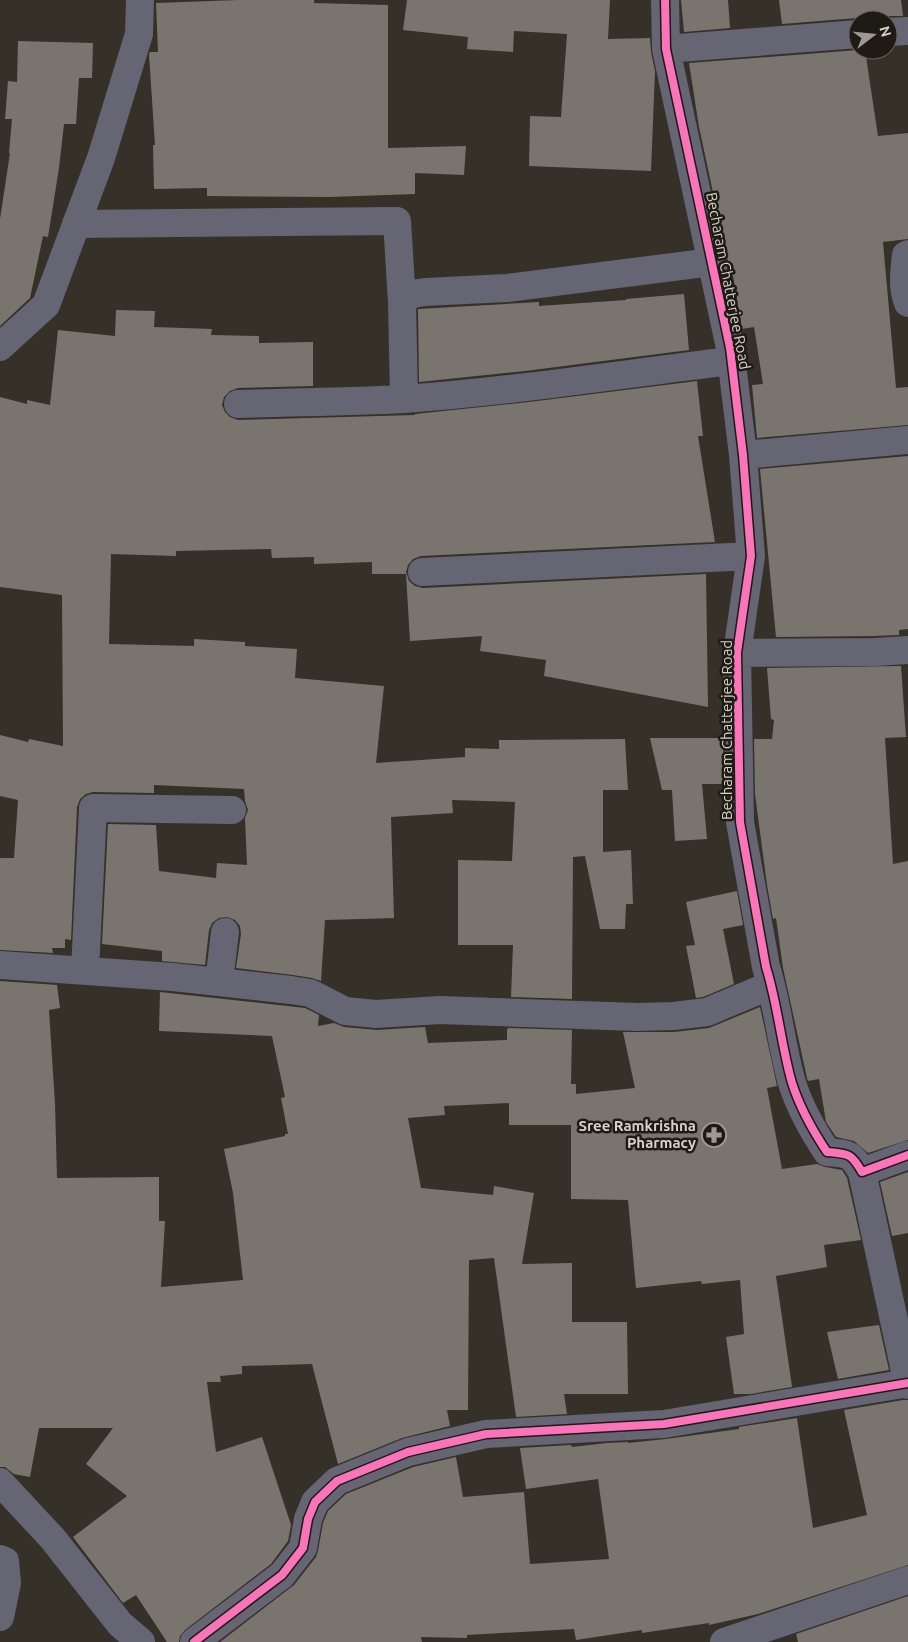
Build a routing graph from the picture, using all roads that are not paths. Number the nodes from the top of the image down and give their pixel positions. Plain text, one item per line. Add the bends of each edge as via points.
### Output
1 (140, 0) edge
2 (666, 0) edge
3 (848, 35) edge
4 (666, 49) junction
5 (76, 224) junction
6 (908, 254) edge
7 (712, 262) junction
8 (402, 302) junction
9 (908, 303) edge
10 (0, 347) edge
11 (731, 361) junction
12 (404, 399) junction
13 (238, 404) dead end
14 (908, 440) edge
15 (743, 455) junction
16 (751, 556) junction
17 (422, 572) dead end
18 (908, 650) edge
19 (737, 653) junction
20 (232, 810) dead end
21 (224, 932) dead end
22 (0, 965) edge
23 (85, 970) junction
24 (219, 982) junction
25 (772, 985) junction
26 (908, 1155) edge
27 (862, 1172) junction
28 (908, 1384) edge
29 (0, 1482) edge
30 (0, 1559) edge
31 (908, 1580) edge
32 (0, 1618) edge
33 (141, 1642) edge
34 (194, 1642) edge
35 (724, 1642) edge

1 - 5 street via 139,34 101,158
2 - 4 street, Becharam Chatterjee Road
3 - 4 street
4 - 7 street, Becharam Chatterjee Road
5 - 8 street via 397,221
5 - 10 street via 46,305
6 - 9 street via 904,292
7 - 8 street via 507,288 425,292 412,294
7 - 11 street, Becharam Chatterjee Road
8 - 12 street
11 - 12 street
11 - 15 street, Becharam Chatterjee Road
12 - 13 street
14 - 15 street
15 - 16 street, Becharam Chatterjee Road
16 - 17 street
16 - 19 street, Becharam Chatterjee Road
18 - 19 street
19 - 25 street, Becharam Chatterjee Road via 740,822
20 - 23 street via 93,808
21 - 24 street
22 - 23 street
23 - 24 street
24 - 25 street via 310,993 345,1011 376,1014 478,1010 637,1017 707,1012
25 - 27 street, Becharam Chatterjee Road via 792,1084 810,1127 828,1152 854,1158
26 - 27 street
27 - 28 street
28 - 34 street via 664,1424 486,1434 408,1452 337,1481 314,1502 304,1548 282,1575
29 - 33 street via 53,1539 120,1624
30 - 32 street via 5,1561 7,1583
31 - 35 street

